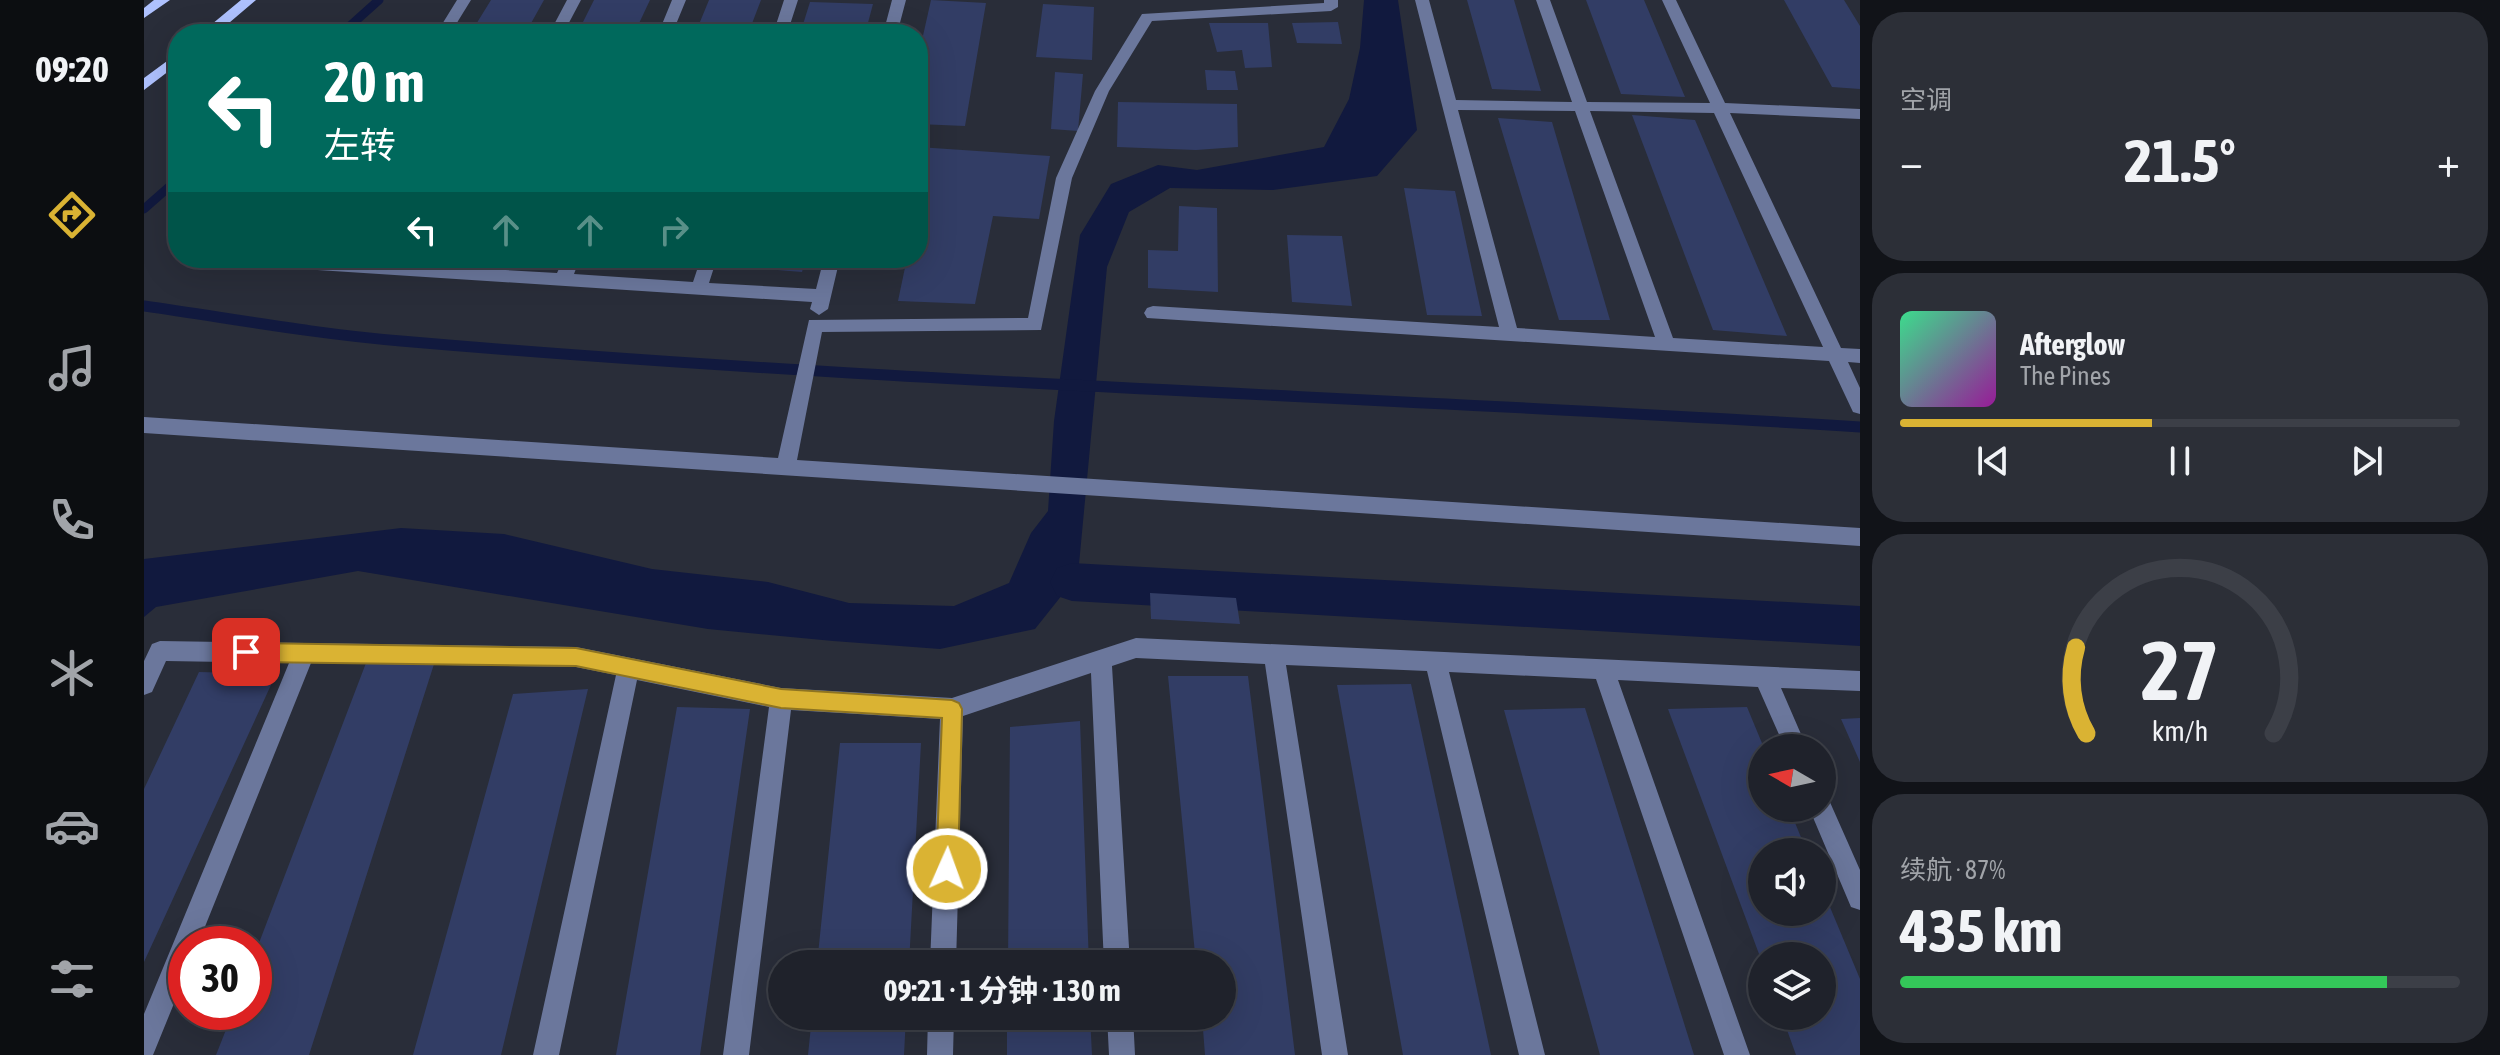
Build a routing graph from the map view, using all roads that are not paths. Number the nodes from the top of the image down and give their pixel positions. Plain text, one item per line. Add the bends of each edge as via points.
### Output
1 (163, 0) edge
2 (249, 0) edge
3 (464, 0) edge
4 (574, 0) edge
5 (679, 0) edge
6 (791, 0) edge
7 (899, 0) edge
8 (1146, 0) edge
9 (1331, 0) edge
10 (1422, 0) edge
11 (1543, 0) edge
12 (1669, 0) edge
13 (1236, 6) edge
14 (144, 14) edge
15 (1147, 17) junction
16 (219, 24) edge
17 (449, 24) edge
18 (561, 24) edge
19 (669, 24) edge
20 (783, 24) edge
21 (893, 24) edge
22 (168, 65) edge
23 (144, 85) edge
24 (1450, 105) junction
25 (1581, 107) junction
26 (1720, 108) junction
27 (1860, 114) edge
28 (463, 268) edge
29 (568, 268) edge
30 (706, 268) edge
31 (829, 268) edge
32 (563, 280) junction
33 (699, 288) junction
34 (822, 296) junction
35 (1153, 313) dead end
36 (815, 325) junction
37 (1510, 335) junction
38 (1666, 344) junction
39 (1836, 355) junction
40 (1860, 356) edge
41 (1860, 407) edge
42 (144, 425) edge
43 (786, 466) junction
44 (1860, 537) edge
45 (304, 653) junction
46 (1274, 655) junction
47 (1101, 660) junction
48 (1436, 662) junction
49 (629, 668) junction
50 (1604, 670) junction
51 (1765, 677) junction
52 (1860, 681) edge
53 (144, 685) edge
54 (781, 699) junction
55 (952, 709) junction
56 (1790, 734) edge
57 (1827, 822) edge
58 (1860, 898) edge
59 (943, 950) edge
60 (1116, 950) edge
61 (941, 1030) edge
62 (1121, 1030) edge
63 (144, 1046) edge
64 (546, 1055) edge
65 (736, 1055) edge
66 (940, 1055) edge
67 (1122, 1055) edge
68 (1335, 1055) edge
69 (1532, 1055) edge
70 (1737, 1055) edge

1 - 14 main road
2 - 16 main road
3 - 17 street
4 - 18 street
5 - 19 street
6 - 20 street
7 - 21 street
8 - 15 street
9 - 13 street via 1331,7
10 - 24 street
11 - 25 street
12 - 26 street
13 - 15 street
15 - 36 street via 1102,91 1064,178 1035,325
22 - 23 main road
24 - 25 street
24 - 37 street
25 - 26 street
25 - 38 street
26 - 27 street
26 - 39 street
28 - 32 street
29 - 32 street
30 - 33 street
31 - 34 street
32 - 33 street
33 - 34 street
34 - 36 street
35 - 37 street
36 - 43 street
37 - 38 street
38 - 39 street
39 - 40 street
39 - 41 street
42 - 43 street
43 - 44 street
45 - 49 street via 576,657
45 - 53 street via 160,651
45 - 63 street
46 - 47 street via 1136,648
46 - 48 street
46 - 68 street
47 - 55 street
47 - 60 street
48 - 50 street
48 - 69 street
49 - 54 street
49 - 64 street
50 - 51 street
50 - 70 street
51 - 52 street
51 - 56 street
54 - 55 street
54 - 65 street
55 - 59 street
57 - 58 street
61 - 66 street
62 - 67 street

